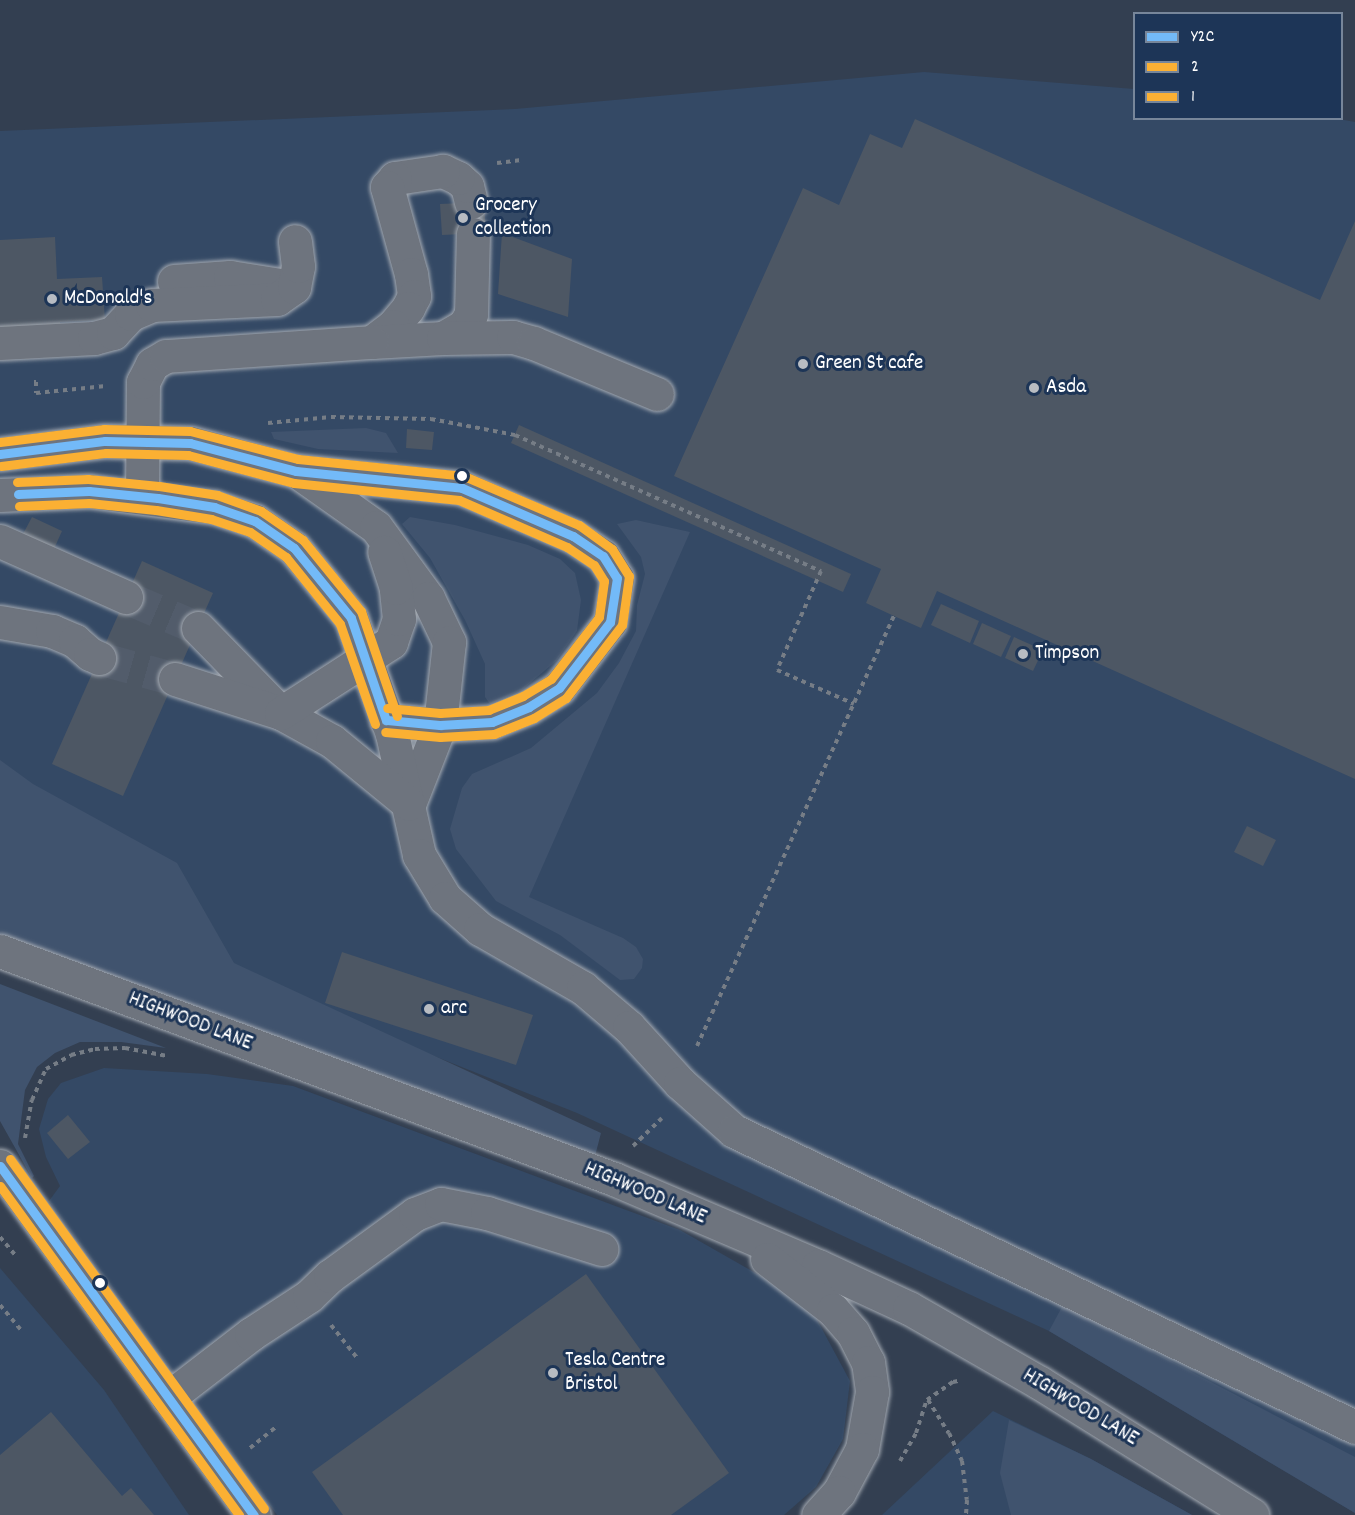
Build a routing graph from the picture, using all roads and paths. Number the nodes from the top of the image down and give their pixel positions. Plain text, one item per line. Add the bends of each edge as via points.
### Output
1 (294, 241) dead end
2 (443, 338) junction
3 (372, 342) junction
4 (0, 343) edge
5 (143, 382) junction
6 (24, 383) dead end
7 (657, 394) dead end
8 (264, 423) dead end
9 (143, 440) junction
10 (0, 454) edge
11 (296, 471) junction
12 (0, 495) edge
13 (142, 496) junction
14 (376, 527) junction
15 (0, 541) edge
16 (126, 597) tunnel mouth
17 (894, 616) dead end
18 (0, 622) edge
19 (198, 628) tunnel mouth
20 (0, 643) edge
21 (366, 660) junction
22 (175, 679) tunnel mouth
23 (854, 704) junction
24 (281, 713) junction
25 (386, 720) junction
26 (440, 725) junction
27 (409, 804) junction
28 (0, 951) edge
29 (169, 1057) dead end
30 (680, 1083) junction
31 (26, 1141) dead end
32 (0, 1166) edge
33 (614, 1179) junction
34 (719, 1225) junction
35 (602, 1249) dead end
36 (0, 1305) edge
37 (21, 1331) dead end
38 (969, 1380) dead end
39 (168, 1398) junction
40 (927, 1400) junction
41 (1355, 1427) edge
42 (898, 1466) dead end
43 (254, 1515) edge
44 (818, 1515) edge
45 (966, 1515) edge
46 (1252, 1515) edge

1 - 4 street via 298,266 294,287 277,298 152,305 131,314 113,333 94,338
2 - 3 street
2 - 3 street via 464,326 471,314 472,218 467,186 443,171 395,178 387,187 414,296 393,326
2 - 7 street via 513,337
3 - 5 street via 166,356 153,364
5 - 6 path via 36,393 36,382
5 - 9 street
8 - 23 path via 331,417 431,419 515,435 821,571 777,670
9 - 10 street
9 - 11 street via 190,442
9 - 13 street
11 - 14 street
11 - 26 street via 462,488 573,536 603,556 617,578 610,622 559,688 492,722
12 - 13 street via 89,491
13 - 21 street via 214,507 255,521 294,548 351,618
14 - 21 street via 396,588 399,619 391,642
14 - 26 street via 428,598 449,642
15 - 16 street
17 - 23 path
18 - 20 street via 52,631 75,641 94,656 74,658 53,650
19 - 24 street
21 - 24 street
21 - 25 street
22 - 24 street
23 - 30 path
24 - 27 street via 333,741
25 - 26 street
25 - 27 street
26 - 27 street
27 - 30 street via 419,855 445,898 480,929 583,988 629,1026
28 - 33 street, HIGHWOOD LANE
29 - 31 path via 125,1048 95,1049 71,1055 46,1069 32,1100
30 - 33 path via 666,1114 625,1154
30 - 41 street via 734,1131
32 - 39 street
33 - 34 street, HIGHWOOD LANE
34 - 44 street via 833,1310 853,1333 868,1362 872,1392 862,1449 839,1492
34 - 46 street, HIGHWOOD LANE via 909,1308 1040,1383
35 - 39 street via 487,1213 441,1204 415,1214
36 - 37 path
38 - 40 path via 952,1382
39 - 43 street
40 - 42 path via 916,1433
40 - 45 path via 962,1461

